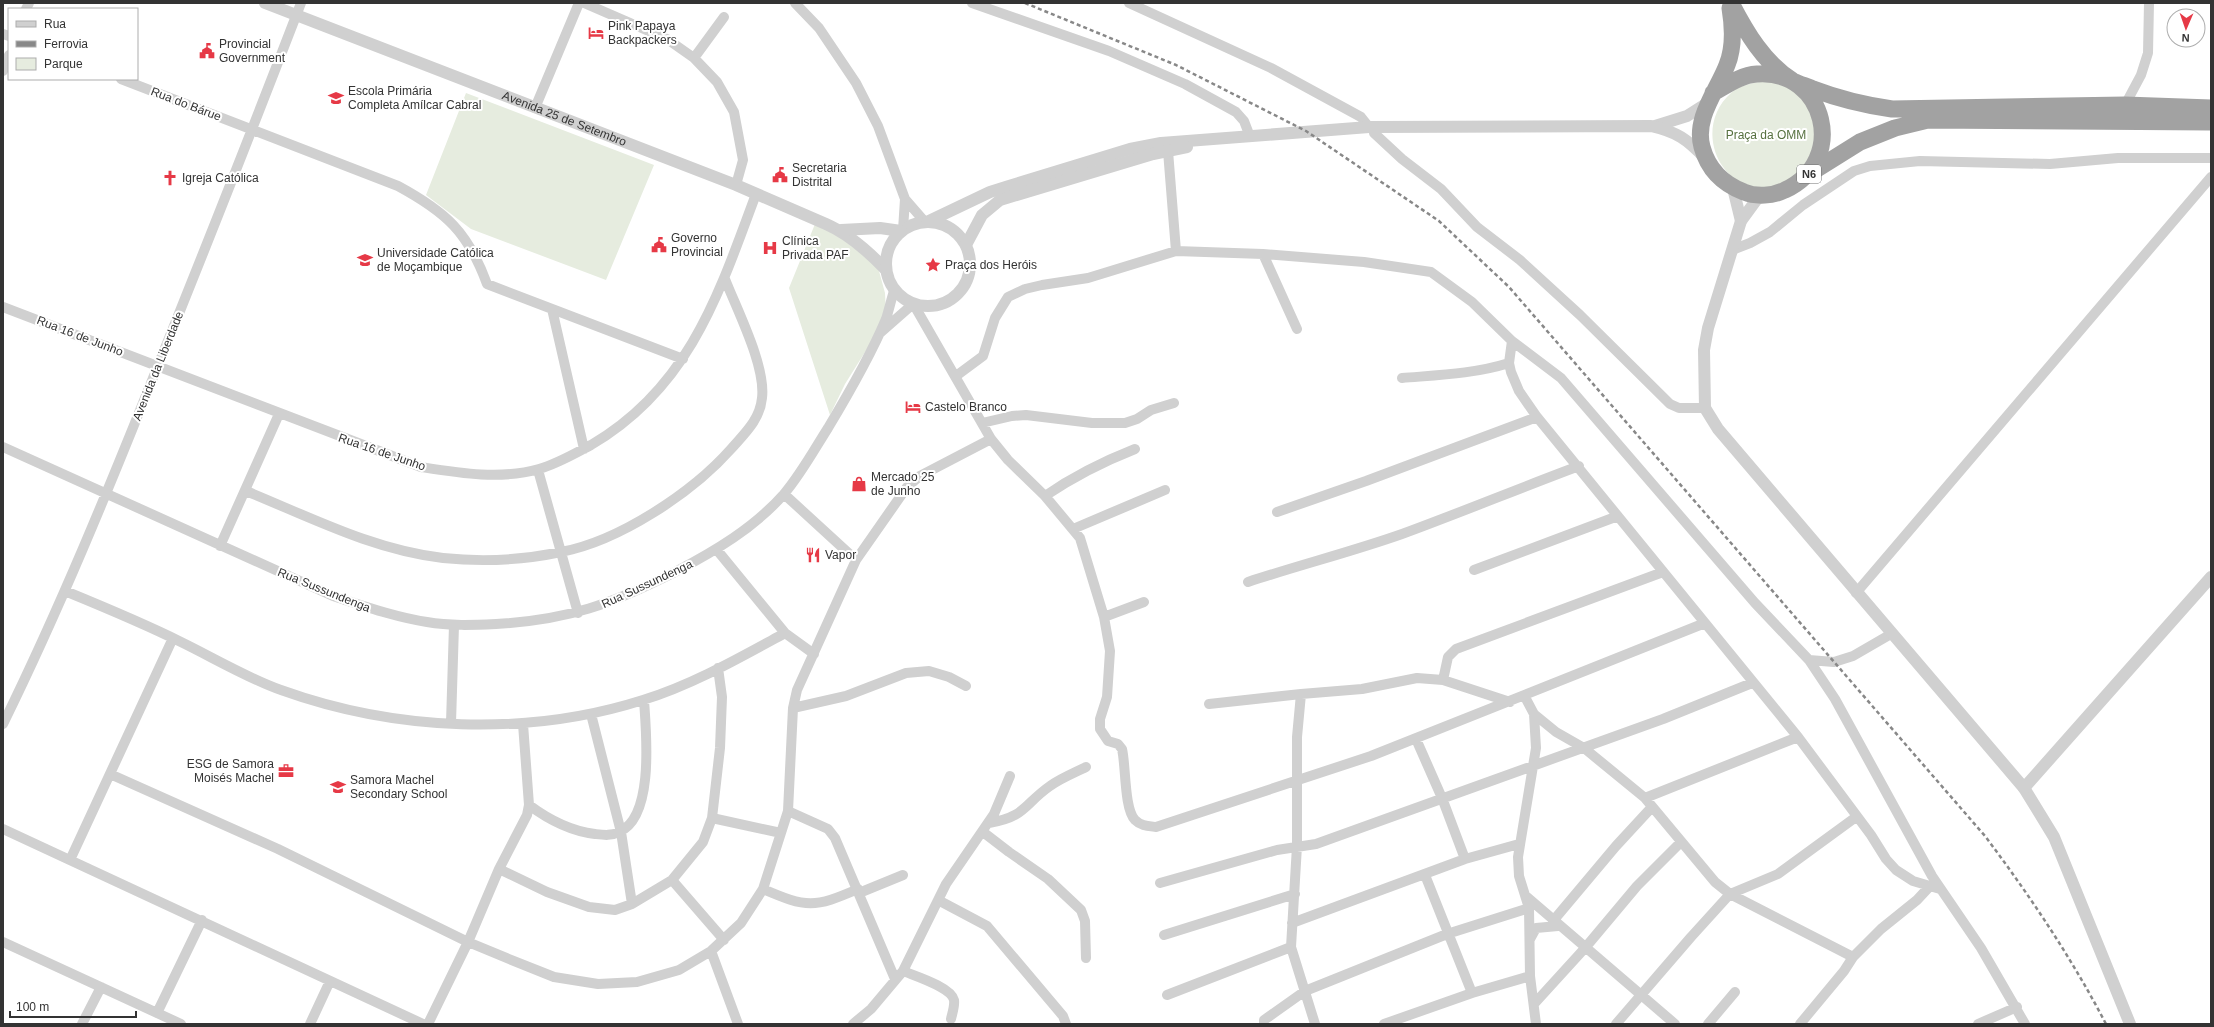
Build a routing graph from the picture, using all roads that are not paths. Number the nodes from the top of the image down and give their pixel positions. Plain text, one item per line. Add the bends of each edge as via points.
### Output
1 (265, 3) edge
2 (301, 3) edge
3 (579, 3) edge
4 (584, 3) edge
5 (795, 3) edge
6 (972, 3) edge
7 (1129, 3) edge
8 (1730, 3) edge
9 (2149, 3) edge
10 (297, 15) junction
11 (724, 17) dead end
12 (8, 58) edge
13 (694, 58) junction
14 (3, 71) edge
15 (123, 80) edge
16 (1793, 81) junction
17 (1711, 97) junction
18 (2125, 106) junction
19 (535, 108) junction
20 (2211, 108) edge
21 (2211, 122) edge
22 (1652, 126) junction
23 (252, 130) junction
24 (1372, 130) junction
25 (1249, 134) junction
26 (1168, 151) junction
27 (2211, 158) edge
28 (1707, 160) junction
29 (1810, 173) junction
30 (2211, 177) edge
31 (736, 185) junction
32 (1733, 188) junction
33 (756, 194) junction
34 (1760, 195) junction
35 (905, 199) junction
36 (1741, 221) junction
37 (926, 222) junction
38 (841, 230) junction
39 (902, 231) junction
40 (966, 246) junction
41 (1732, 250) junction
42 (1176, 251) junction
43 (1263, 254) junction
44 (885, 269) junction
45 (725, 279) junction
46 (894, 291) junction
47 (914, 305) junction
48 (3, 307) edge
49 (552, 309) junction
50 (1298, 329) dead end
51 (879, 334) junction
52 (1512, 341) junction
53 (683, 360) junction
54 (1509, 363) junction
55 (158, 366) junction
56 (956, 376) junction
57 (1402, 378) dead end
58 (1174, 403) dead end
59 (1705, 408) junction
60 (279, 414) junction
61 (1537, 417) junction
62 (982, 423) junction
63 (991, 439) junction
64 (3, 447) edge
65 (584, 449) junction
66 (1135, 449) dead end
67 (1579, 466) junction
68 (538, 470) junction
69 (1165, 490) dead end
70 (246, 491) junction
71 (107, 493) junction
72 (784, 494) junction
73 (1045, 496) junction
74 (1277, 512) dead end
75 (1618, 516) junction
76 (1072, 529) junction
77 (220, 546) junction
78 (717, 550) junction
79 (562, 552) junction
80 (856, 560) junction
81 (1474, 570) dead end
82 (1663, 572) junction
83 (2211, 577) edge
84 (1248, 582) dead end
85 (66, 590) junction
86 (1856, 593) junction
87 (1144, 602) dead end
88 (578, 613) junction
89 (1104, 617) junction
90 (1705, 623) junction
91 (454, 625) junction
92 (785, 633) junction
93 (1891, 634) junction
94 (173, 638) junction
95 (814, 654) junction
96 (1809, 660) junction
97 (718, 668) junction
98 (1443, 680) junction
99 (1752, 683) junction
100 (966, 686) dead end
101 (1301, 694) junction
102 (1525, 697) junction
103 (644, 700) junction
104 (1510, 702) junction
105 (1209, 704) dead end
106 (794, 708) junction
107 (591, 714) junction
108 (1534, 714) junction
109 (450, 723) junction
110 (3, 724) edge
111 (523, 724) junction
112 (1798, 737) junction
113 (1416, 739) junction
114 (1584, 748) junction
115 (1532, 766) junction
116 (1086, 767) dead end
117 (110, 774) junction
118 (1010, 776) dead end
119 (1297, 779) junction
120 (2024, 788) junction
121 (1442, 798) junction
122 (1645, 798) junction
123 (529, 805) junction
124 (1652, 807) junction
125 (788, 811) junction
126 (1856, 817) junction
127 (712, 818) junction
128 (986, 828) junction
129 (3, 829) edge
130 (621, 832) junction
131 (781, 833) junction
132 (1681, 842) junction
133 (1519, 844) junction
134 (1297, 846) junction
135 (1465, 859) junction
136 (70, 860) junction
137 (499, 869) junction
138 (902, 875) dead end
139 (1425, 875) junction
140 (672, 880) junction
141 (1160, 883) dead end
142 (1930, 886) junction
143 (763, 889) junction
144 (1940, 889) junction
145 (858, 891) junction
146 (1295, 894) junction
147 (1730, 894) junction
148 (1527, 897) junction
149 (938, 900) junction
150 (632, 904) junction
151 (1528, 908) junction
152 (202, 920) junction
153 (1292, 923) junction
154 (1556, 924) junction
155 (1447, 934) junction
156 (1164, 935) dead end
157 (724, 940) junction
158 (1530, 941) junction
159 (3, 942) edge
160 (468, 942) junction
161 (1291, 947) junction
162 (1585, 948) junction
163 (711, 951) junction
164 (1852, 957) junction
165 (1086, 958) dead end
166 (903, 971) junction
167 (1530, 976) junction
168 (895, 979) junction
169 (330, 981) junction
170 (101, 987) junction
171 (1305, 991) junction
172 (1735, 992) dead end
173 (1472, 993) junction
174 (1167, 995) dead end
175 (1641, 995) junction
176 (1534, 1004) junction
177 (2016, 1007) junction
178 (157, 1013) junction
179 (951, 1019) dead end
180 (1261, 1023) edge
181 (82, 1024) edge
182 (181, 1024) edge
183 (310, 1024) edge
184 (423, 1024) edge
185 (428, 1024) edge
186 (738, 1024) edge
187 (853, 1024) edge
188 (1066, 1024) edge
189 (1315, 1024) edge
190 (1384, 1024) edge
191 (1536, 1024) edge
192 (1616, 1024) edge
193 (1675, 1024) edge
194 (1708, 1024) edge
195 (1800, 1024) edge
196 (1978, 1024) edge
197 (2025, 1024) edge
198 (2130, 1024) edge

1 - 10 street, Avenida 25 de Setembro
2 - 10 street, Avenida da Liberdade
3 - 19 street
4 - 13 street via 667,39
5 - 35 street via 819,28 856,83 878,126
6 - 25 street via 1109,51 1186,84 1236,112 1244,121
7 - 24 street via 1271,68 1361,117
8 - 16 highway, N6 via 1762,53
8 - 17 highway, N6 via 1733,28 1728,64
9 - 18 street via 2148,53 2141,75
10 - 19 street, Avenida 25 de Setembro
10 - 23 street, Avenida da Liberdade
11 - 13 street
12 - 14 street
13 - 31 street via 717,82 734,112 743,160
15 - 23 street, Rua do Bárue
16 - 17 highway, N6 via 1770,74 1743,76
16 - 18 highway, N6 via 1838,99 1892,109
16 - 29 highway, N6 via 1817,107 1823,123 1823,141 1819,158
17 - 22 street via 1687,116
17 - 28 highway, N6 via 1701,131 1702,146
18 - 20 highway, N6
19 - 31 street, Avenida 25 de Setembro
21 - 29 highway, N6 via 1928,120 1895,128 1860,142
22 - 24 street via 1419,127
22 - 28 street via 1678,134 1690,142
23 - 49 street, Rua do Bárue via 398,186 422,199 446,216 464,236 477,257 486,284
23 - 55 street, Avenida da Liberdade
24 - 25 street
24 - 26 street
24 - 59 street via 1402,159 1441,189 1477,227 1536,275 1670,404 1679,408
25 - 37 street via 1161,142 1130,149 990,192
26 - 40 street via 1000,200 982,215
26 - 42 street
27 - 41 street via 2118,158 2050,164 1920,161 1870,166 1848,175 1770,232
28 - 32 highway, N6 via 1718,176
29 - 34 highway, N6 via 1796,185 1785,190
30 - 86 street
31 - 33 street, Avenida 25 de Setembro
32 - 34 highway, N6
32 - 36 street
33 - 38 street, Avenida 25 de Setembro
33 - 45 street, Rua 16 de Junho
34 - 36 street
35 - 37 street
35 - 39 street
36 - 41 street
37 - 39 street via 913,224
37 - 40 street via 946,226 961,238
38 - 39 street, Avenida 25 de Setembro via 880,228
38 - 44 street, Avenida 25 de Setembro via 868,251
39 - 44 street via 888,248
40 - 47 street via 970,259 970,273 955,297 943,304 929,307
41 - 59 street via 1708,328 1704,350
42 - 43 street
42 - 56 street via 1088,278 1025,289 1008,298 995,318 983,356
43 - 50 street
43 - 52 street via 1364,262 1430,272 1472,302
44 - 46 street
45 - 53 street, Rua 16 de Junho
45 - 79 street via 760,370 762,398 758,416 714,468 673,499 639,521 596,541
46 - 47 street
46 - 51 street, Rua Sussundenga
47 - 51 street, Rua Sussundenga
47 - 56 street
48 - 55 street, Rua 16 de Junho
49 - 53 street
49 - 65 street
51 - 72 street, Rua Sussundenga via 815,450
52 - 54 street
52 - 96 street via 1561,378 1755,603
53 - 65 street, Rua 16 de Junho via 641,410 607,436
54 - 57 street via 1476,371
54 - 61 street via 1519,391
55 - 60 street, Rua 16 de Junho
55 - 71 street, Avenida da Liberdade
56 - 62 street
58 - 62 street via 1151,410 1125,423 1092,424 1026,415
59 - 86 street via 1718,429
60 - 68 street, Rua 16 de Junho via 422,467 455,473 495,475
60 - 70 street
61 - 67 street
61 - 74 street
62 - 63 street
63 - 73 street via 1008,460
63 - 80 street via 920,476 907,487
64 - 71 street, Rua Sussundenga
65 - 68 street, Rua 16 de Junho
66 - 73 street via 1082,472
67 - 75 street
67 - 84 street via 1338,556 1292,567
68 - 79 street
69 - 76 street
70 - 77 street
70 - 79 street via 360,538 403,552 484,560
71 - 77 street, Rua Sussundenga
71 - 85 street, Avenida da Liberdade
72 - 78 street, Rua Sussundenga
72 - 80 street
73 - 76 street
75 - 81 street
75 - 82 street
76 - 89 street via 1080,538
77 - 91 street, Rua Sussundenga via 333,596 382,612
78 - 88 street, Rua Sussundenga via 644,588
78 - 92 street
79 - 88 street
80 - 95 street
82 - 90 street
82 - 98 street via 1456,649 1448,657
83 - 120 street
85 - 94 street
85 - 110 street, Avenida da Liberdade
86 - 93 street
87 - 89 street
88 - 91 street, Rua Sussundenga via 535,622
89 - 119 street via 1110,651 1107,697 1100,719 1100,729 1108,740 1118,744 1122,749 1129,806 1134,820 1143,825 1156,827
90 - 99 street
90 - 102 street
91 - 109 street
92 - 95 street
92 - 97 street
93 - 96 street via 1853,656 1834,662
93 - 120 street
94 - 109 street via 279,690 331,706 390,717
94 - 117 street
95 - 106 street via 797,690
96 - 144 street via 1839,706
97 - 103 street
97 - 127 street via 722,697 720,748
98 - 101 street via 1417,678 1362,689
98 - 104 street
99 - 112 street
99 - 114 street
100 - 106 street via 929,671 906,673 846,696
101 - 105 street
101 - 119 street
102 - 104 street
102 - 108 street
103 - 107 street
103 - 130 street via 647,751 644,792 636,816
104 - 113 street
106 - 125 street
107 - 111 street
107 - 130 street
108 - 114 street via 1556,732
108 - 115 street via 1536,748
109 - 111 street
111 - 123 street
112 - 122 street
112 - 126 street
113 - 119 street
113 - 121 street
114 - 115 street
114 - 122 street
115 - 121 street
115 - 133 street
116 - 128 street via 1049,786 1018,814
117 - 136 street
117 - 160 street via 278,849
118 - 128 street
119 - 134 street
120 - 198 street via 2054,837
121 - 134 street via 1316,844
121 - 135 street
122 - 124 street
123 - 130 street via 546,818 581,832 608,835
123 - 137 street via 527,815
124 - 132 street
124 - 154 street via 1616,846
125 - 131 street
125 - 145 street via 828,830 835,838
126 - 142 street via 1896,870 1913,881
126 - 147 street via 1778,874
127 - 131 street
127 - 140 street via 703,842
128 - 149 street
128 - 165 street via 1009,852 1048,879 1081,910 1085,921
129 - 136 street
130 - 150 street
131 - 143 street
132 - 147 street via 1715,882
132 - 162 street via 1637,886
133 - 135 street
133 - 148 street via 1519,876
134 - 141 street
134 - 146 street
135 - 139 street
136 - 152 street
137 - 150 street via 547,892 589,907 615,910
137 - 160 street
138 - 145 street
139 - 153 street
139 - 155 street
140 - 150 street
140 - 157 street
142 - 144 street
142 - 164 street
143 - 145 street via 805,905
143 - 157 street via 741,923
144 - 177 street via 1956,909
145 - 168 street
146 - 153 street
146 - 156 street
147 - 164 street
147 - 175 street
148 - 151 street
148 - 154 street
149 - 166 street
149 - 188 street via 991,929 1063,1016
151 - 155 street
151 - 158 street
152 - 169 street
152 - 178 street
153 - 161 street
154 - 158 street via 1536,928
154 - 162 street
155 - 171 street
155 - 173 street
157 - 163 street
158 - 167 street
159 - 170 street
160 - 163 street via 554,976 598,984 637,982 679,970
160 - 185 street
161 - 171 street
161 - 174 street
162 - 175 street
162 - 176 street
163 - 186 street
164 - 195 street via 1844,972
166 - 168 street
166 - 179 street via 939,986 952,995 954,1001
167 - 173 street
167 - 176 street
168 - 187 street via 871,1009
169 - 183 street
169 - 184 street
170 - 178 street
170 - 181 street
171 - 180 street
171 - 189 street
172 - 194 street
173 - 190 street
175 - 192 street
175 - 193 street
176 - 191 street
177 - 196 street
177 - 197 street
178 - 182 street

